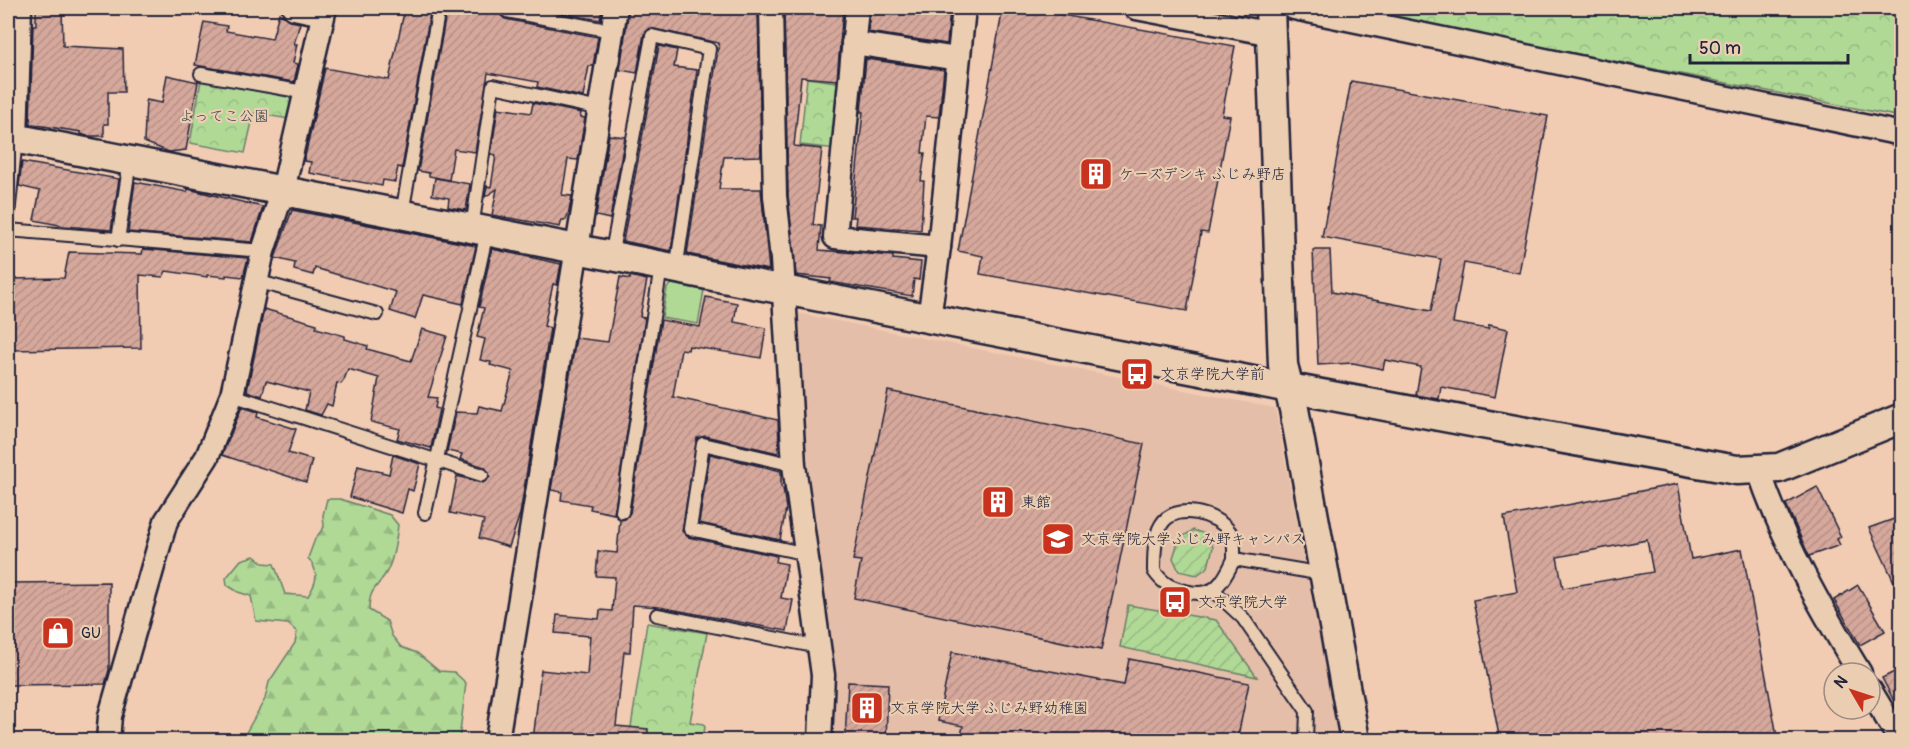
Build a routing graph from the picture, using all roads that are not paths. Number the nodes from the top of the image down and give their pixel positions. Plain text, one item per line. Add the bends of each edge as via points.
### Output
1 (20, 8) edge
2 (294, 8) edge
3 (439, 8) edge
4 (616, 8) edge
5 (771, 8) edge
6 (857, 8) edge
7 (964, 8) edge
8 (1136, 8) edge
9 (1294, 8) edge
10 (324, 11) edge
11 (507, 11) dead end
12 (1271, 21) edge
13 (612, 31) junction
14 (853, 43) junction
15 (958, 59) junction
16 (201, 74) dead end
17 (304, 92) junction
18 (600, 108) junction
19 (1902, 134) edge
20 (12, 138) edge
21 (130, 160) junction
22 (283, 190) junction
23 (402, 213) junction
24 (8, 216) edge
25 (8, 230) edge
26 (480, 230) junction
27 (118, 240) junction
28 (939, 247) junction
29 (262, 251) junction
30 (576, 251) junction
31 (611, 258) junction
32 (668, 269) junction
33 (256, 281) junction
34 (784, 292) junction
35 (377, 314) dead end
36 (929, 319) junction
37 (1287, 386) junction
38 (232, 395) junction
39 (1902, 418) edge
40 (436, 461) junction
41 (794, 465) junction
42 (1759, 471) junction
43 (482, 475) dead end
44 (622, 512) dead end
45 (425, 513) dead end
46 (807, 554) junction
47 (1234, 559) junction
48 (1325, 574) junction
49 (1213, 590) junction
50 (657, 615) dead end
51 (819, 647) junction
52 (1853, 661) edge
53 (1882, 710) edge
54 (108, 741) edge
55 (497, 741) edge
56 (820, 741) edge
57 (1306, 741) edge
58 (1356, 741) edge
59 (1900, 741) edge

1 - 20 street
2 - 10 street
3 - 23 lane
4 - 13 street
5 - 34 street via 775,196
6 - 14 street
7 - 15 street
8 - 12 street
9 - 19 street
10 - 17 street
11 - 13 lane
12 - 37 street via 1283,365
13 - 18 street
14 - 15 street
14 - 28 street via 835,237
15 - 28 street
16 - 17 lane
17 - 22 street
18 - 26 lane via 494,86
18 - 30 street
20 - 21 street
20 - 24 lane
21 - 22 street
21 - 27 lane
22 - 23 street
22 - 29 street
23 - 26 street
25 - 27 lane
26 - 30 street
26 - 40 lane
27 - 29 lane
28 - 36 street
29 - 33 street
30 - 31 street
30 - 55 street
31 - 32 street
31 - 32 lane via 651,36 710,49
32 - 34 street
32 - 44 lane
33 - 35 lane
33 - 38 street
34 - 36 street
34 - 41 street
36 - 37 street
37 - 42 street via 1573,441
37 - 48 street
38 - 40 lane
38 - 54 street via 207,457 166,520 110,716
39 - 42 street via 1779,468
40 - 43 lane
40 - 45 lane
41 - 46 street
41 - 46 lane via 703,444 690,529
42 - 52 street via 1823,613
46 - 51 street
47 - 48 lane
47 - 49 lane via 1226,578
47 - 49 lane via 1233,538 1217,519 1181,511 1161,525 1154,571 1162,584 1198,595
48 - 58 street
49 - 57 lane via 1243,618 1307,711
50 - 51 lane
51 - 56 street via 823,675
53 - 59 street

